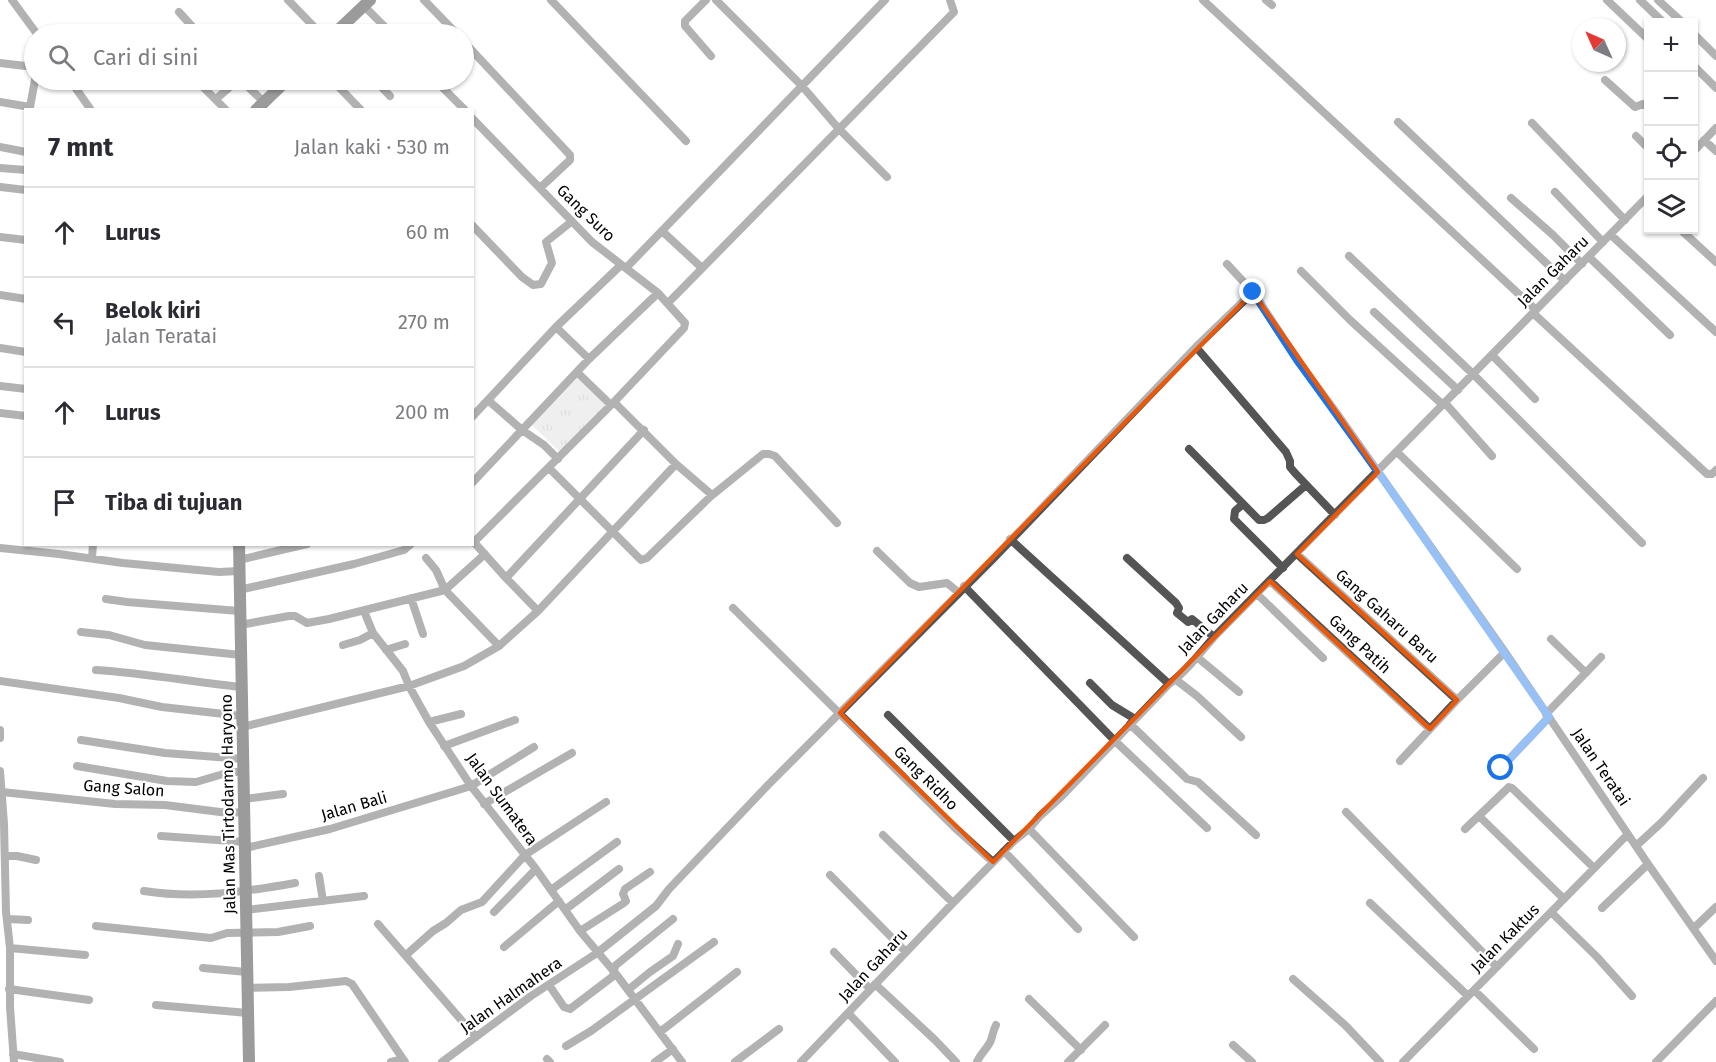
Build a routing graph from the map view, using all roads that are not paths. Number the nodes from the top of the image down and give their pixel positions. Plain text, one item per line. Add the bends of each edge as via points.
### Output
1 (12, 0) edge
2 (288, 0) edge
3 (424, 0) edge
4 (551, 0) edge
5 (706, 0) edge
6 (716, 0) edge
7 (885, 0) edge
8 (950, 0) edge
9 (1203, 0) edge
10 (1607, 0) edge
11 (1640, 0) edge
12 (1658, 0) edge
13 (367, 3) edge
14 (179, 12) dead end
15 (1659, 18) edge
16 (1678, 18) edge
17 (30, 24) edge
18 (190, 24) edge
19 (311, 24) edge
20 (345, 24) edge
21 (384, 24) edge
22 (447, 24) edge
23 (1644, 35) edge
24 (1698, 38) edge
25 (474, 53) edge
26 (711, 56) dead end
27 (1716, 56) edge
28 (0, 63) edge
29 (24, 66) edge
30 (1698, 70) edge
31 (1605, 80) dead end
32 (802, 86) junction
33 (1716, 88) edge
34 (33, 90) edge
35 (77, 90) edge
36 (207, 90) edge
37 (227, 90) edge
38 (247, 90) edge
39 (277, 90) edge
40 (342, 90) edge
41 (384, 90) edge
42 (445, 90) edge
43 (390, 96) dead end
44 (216, 99) junction
45 (0, 102) edge
46 (1644, 104) edge
47 (261, 106) edge
48 (90, 108) edge
49 (224, 108) edge
50 (359, 108) edge
51 (463, 108) edge
52 (474, 120) edge
53 (1398, 123) dead end
54 (1532, 123) dead end
55 (1716, 128) edge
56 (839, 129) junction
57 (1636, 136) dead end
58 (686, 141) dead end
59 (1644, 144) edge
60 (1698, 144) edge
61 (1698, 145) edge
62 (0, 147) edge
63 (1716, 151) edge
64 (24, 152) edge
65 (0, 168) edge
66 (24, 170) edge
67 (887, 177) dead end
68 (0, 187) edge
69 (540, 188) junction
70 (24, 190) edge
71 (1555, 192) dead end
72 (1510, 198) dead end
73 (1644, 202) edge
74 (1625, 220) junction
75 (571, 222) junction
76 (474, 227) edge
77 (662, 231) junction
78 (1685, 234) edge
79 (1611, 235) junction
80 (0, 237) edge
81 (24, 240) edge
82 (1603, 242) junction
83 (1349, 256) dead end
84 (1589, 257) junction
85 (1716, 262) edge
86 (1227, 264) dead end
87 (1582, 264) junction
88 (624, 266) junction
89 (702, 268) junction
90 (1302, 271) dead end
91 (1565, 281) junction
92 (1253, 292) junction
93 (658, 293) junction
94 (0, 295) edge
95 (24, 299) edge
96 (668, 303) junction
97 (1374, 312) dead end
98 (1534, 312) junction
99 (556, 327) junction
100 (1716, 332) edge
101 (1670, 335) dead end
102 (1196, 347) junction
103 (0, 348) edge
104 (24, 352) edge
105 (1492, 355) junction
106 (589, 359) junction
107 (577, 372) junction
108 (1473, 374) junction
109 (0, 386) edge
110 (24, 389) edge
111 (1458, 390) junction
112 (1535, 399) dead end
113 (489, 401) junction
114 (613, 404) junction
115 (1444, 404) junction
116 (0, 413) edge
117 (474, 415) edge
118 (24, 416) edge
119 (522, 430) junction
120 (644, 430) junction
121 (1189, 449) dead end
122 (1397, 452) junction
123 (1492, 456) dead end
124 (558, 459) junction
125 (676, 464) junction
126 (549, 468) junction
127 (1716, 470) edge
128 (1378, 472) junction
129 (474, 481) edge
130 (1306, 485) junction
131 (712, 495) junction
132 (580, 498) junction
133 (1243, 504) junction
134 (1335, 515) junction
135 (837, 523) dead end
136 (612, 531) junction
137 (1010, 539) junction
138 (474, 540) edge
139 (474, 542) edge
140 (1642, 543) dead end
141 (93, 546) edge
142 (239, 546) edge
143 (301, 546) edge
144 (409, 546) edge
145 (0, 548) edge
146 (877, 551) dead end
147 (485, 554) junction
148 (1297, 554) junction
149 (92, 558) junction
150 (426, 558) dead end
151 (1127, 558) dead end
152 (239, 565) junction
153 (1283, 568) junction
154 (1517, 569) dead end
155 (506, 578) junction
156 (1270, 581) junction
157 (961, 589) junction
158 (239, 590) junction
159 (445, 590) junction
160 (1257, 594) junction
161 (411, 598) junction
162 (106, 599) dead end
163 (733, 608) dead end
164 (239, 611) junction
165 (364, 611) junction
166 (538, 611) junction
167 (240, 625) junction
168 (81, 632) dead end
169 (373, 633) junction
170 (423, 634) dead end
171 (1214, 637) junction
172 (1551, 639) dead end
173 (405, 644) dead end
174 (343, 645) dead end
175 (499, 646) junction
176 (386, 650) junction
177 (1505, 652) junction
178 (241, 656) junction
179 (1197, 657) junction
180 (1601, 657) dead end
181 (1323, 658) dead end
182 (96, 670) dead end
183 (1586, 673) junction
184 (0, 681) edge
185 (1172, 682) junction
186 (1090, 683) dead end
187 (409, 686) junction
188 (241, 687) junction
189 (1239, 692) dead end
190 (1456, 700) junction
191 (461, 714) dead end
192 (840, 714) junction
193 (888, 715) dead end
194 (1548, 715) junction
195 (515, 720) dead end
196 (242, 721) junction
197 (429, 722) junction
198 (1133, 722) junction
199 (1430, 729) junction
200 (0, 730) edge
201 (1240, 737) dead end
202 (0, 738) edge
203 (81, 740) dead end
204 (1115, 741) junction
205 (444, 746) junction
206 (534, 747) dead end
207 (572, 753) dead end
208 (1400, 761) dead end
209 (243, 765) junction
210 (77, 766) dead end
211 (1501, 768) dead end
212 (0, 771) edge
213 (1703, 778) dead end
214 (471, 786) junction
215 (2, 792) junction
216 (283, 794) dead end
217 (606, 802) dead end
218 (484, 804) junction
219 (244, 806) junction
220 (1346, 812) dead end
221 (1479, 816) junction
222 (1207, 828) dead end
223 (1029, 829) junction
224 (1465, 829) dead end
225 (1628, 834) junction
226 (883, 835) dead end
227 (1256, 835) dead end
228 (161, 836) dead end
229 (1014, 841) junction
230 (617, 842) dead end
231 (245, 845) junction
232 (1636, 846) junction
233 (1004, 851) junction
234 (525, 855) junction
235 (5, 856) junction
236 (36, 860) dead end
237 (993, 862) junction
238 (1648, 864) junction
239 (1594, 868) junction
240 (536, 869) junction
241 (619, 869) dead end
242 (650, 872) dead end
243 (3, 873) edge
244 (830, 875) dead end
245 (319, 876) dead end
246 (295, 883) dead end
247 (551, 890) junction
248 (144, 891) dead end
249 (246, 892) junction
250 (364, 896) dead end
251 (1564, 898) junction
252 (323, 901) junction
253 (559, 901) junction
254 (953, 903) junction
255 (1371, 903) dead end
256 (1716, 907) edge
257 (566, 909) junction
258 (1602, 909) dead end
259 (246, 910) junction
260 (494, 912) dead end
261 (1551, 912) junction
262 (5, 914) edge
263 (673, 919) dead end
264 (28, 920) dead end
265 (378, 924) dead end
266 (96, 926) dead end
267 (310, 926) dead end
268 (1694, 928) junction
269 (1078, 929) dead end
270 (580, 931) junction
271 (248, 933) junction
272 (1134, 937) dead end
273 (714, 942) dead end
274 (678, 944) dead end
275 (504, 947) dead end
276 (10, 948) junction
277 (834, 952) dead end
278 (906, 952) junction
279 (597, 953) junction
280 (85, 955) dead end
281 (406, 955) junction
282 (1716, 961) edge
283 (1497, 967) junction
284 (203, 968) dead end
285 (247, 972) junction
286 (737, 972) dead end
287 (615, 973) junction
288 (1293, 979) dead end
289 (549, 985) junction
290 (873, 987) junction
291 (248, 988) junction
292 (9, 989) junction
293 (628, 990) junction
294 (1471, 993) junction
295 (1632, 996) dead end
296 (1029, 999) dead end
297 (89, 1000) dead end
298 (635, 1000) junction
299 (1716, 1001) edge
300 (156, 1005) dead end
301 (248, 1013) junction
302 (849, 1014) junction
303 (996, 1025) dead end
304 (1105, 1025) dead end
305 (779, 1029) dead end
306 (660, 1032) junction
307 (476, 1037) junction
308 (1233, 1045) dead end
309 (567, 1046) dead end
310 (673, 1049) junction
311 (1534, 1049) dead end
312 (1081, 1050) junction
313 (13, 1058) edge
314 (404, 1060) edge
315 (802, 1061) edge
316 (60, 1062) edge
317 (249, 1062) edge
318 (390, 1062) edge
319 (442, 1062) edge
320 (655, 1062) edge
321 (682, 1062) edge
322 (735, 1062) edge
323 (895, 1062) edge
324 (956, 1062) edge
325 (977, 1062) edge
326 (1068, 1062) edge
327 (1252, 1062) edge
328 (1380, 1062) edge
329 (1403, 1062) edge
330 (1656, 1062) edge

1 - 17 street
2 - 19 street
3 - 22 street
4 - 58 street
5 - 26 street via 685,21 685,26
6 - 32 street
7 - 32 street
8 - 56 street via 954,12
9 - 98 street
10 - 23 street
11 - 15 street
12 - 16 street
13 - 20 street
13 - 21 street
14 - 18 street
24 - 27 street
25 - 69 street via 570,155 570,160
28 - 29 street
30 - 33 street
31 - 46 street via 1635,107
32 - 56 street
32 - 77 street
34 - 45 street via 30,107
35 - 48 street
36 - 44 street
37 - 44 street
38 - 47 street
39 - 47 street
40 - 50 street
41 - 43 street
42 - 51 street
44 - 49 street
52 - 69 street, Gang Suro
53 - 91 street
54 - 74 street
55 - 60 street
56 - 67 street
56 - 89 street
57 - 59 street
61 - 63 street
62 - 64 street
65 - 66 street
68 - 70 street
69 - 75 street, Gang Suro
71 - 82 street
72 - 87 street
73 - 74 street, Jalan Gaharu
74 - 79 street, Jalan Gaharu
75 - 76 street via 546,242 552,263 542,284 533,285
75 - 88 street, Gang Suro
77 - 88 street
77 - 89 street
78 - 85 street
79 - 82 street, Jalan Gaharu
79 - 100 street
80 - 81 street
82 - 84 street, Jalan Gaharu
83 - 108 street
84 - 87 street, Jalan Gaharu
84 - 101 street
86 - 92 street, Jalan Teratai
87 - 91 street, Jalan Gaharu
88 - 93 street, Gang Suro
88 - 99 street
89 - 96 street
90 - 115 street
91 - 98 street, Jalan Gaharu
92 - 102 street, Jalan Halmahera
92 - 128 street, Jalan Teratai
93 - 96 street, Gang Suro
93 - 106 street
94 - 95 street
96 - 114 street, Gang Suro via 685,322 684,328
97 - 111 street
98 - 105 street, Jalan Gaharu
98 - 127 street via 1707,474
99 - 106 street
99 - 113 street
102 - 130 street via 1286,452 1290,467
102 - 137 street, Jalan Halmahera
103 - 104 street
105 - 108 street, Jalan Gaharu
105 - 112 street
106 - 107 street
107 - 114 street
107 - 119 street
108 - 111 street, Jalan Gaharu
108 - 140 street
109 - 110 street
111 - 115 street, Jalan Gaharu
113 - 117 street
113 - 119 street
114 - 120 street
114 - 124 street
115 - 122 street, Jalan Gaharu
115 - 123 street
116 - 118 street
119 - 124 street
119 - 129 street
120 - 125 street
120 - 132 street
121 - 133 street
122 - 128 street, Jalan Gaharu
122 - 154 street
124 - 126 street
125 - 131 street
125 - 136 street
126 - 132 street
126 - 138 street
128 - 134 street, Jalan Gaharu
128 - 177 street, Jalan Teratai
130 - 133 street via 1264,520
130 - 134 street
131 - 135 street via 763,454 769,454
131 - 136 street via 647,558 641,560
132 - 136 street
132 - 155 street
133 - 153 street via 1234,519
134 - 148 street, Jalan Gaharu
136 - 166 street
137 - 157 street, Jalan Halmahera
137 - 185 street
139 - 147 street
141 - 149 street
142 - 152 street, Jalan Mas Tirtodarmo Haryono
143 - 152 street
144 - 158 street via 354,564
145 - 149 street
146 - 157 street via 910,584 919,587 947,583
147 - 155 street
147 - 159 street
148 - 153 street, Jalan Gaharu
148 - 190 street, Gang Gaharu Baru
149 - 152 street via 219,572
150 - 159 street
151 - 171 street via 1176,603 1182,618 1188,622 1192,619
152 - 158 street, Jalan Mas Tirtodarmo Haryono
153 - 156 street, Jalan Gaharu
155 - 166 street
156 - 160 street, Jalan Gaharu
156 - 199 street, Gang Patih
157 - 192 street, Jalan Halmahera
157 - 204 street
158 - 164 street, Jalan Mas Tirtodarmo Haryono
159 - 161 street
159 - 175 street
160 - 171 street, Jalan Gaharu
160 - 181 street
161 - 165 street
161 - 170 street
162 - 164 street
163 - 192 street, Gang Ridho
164 - 167 street, Jalan Mas Tirtodarmo Haryono
165 - 167 street via 307,623 289,616
165 - 169 street, Jalan Sumatera
166 - 175 street
167 - 178 street, Jalan Mas Tirtodarmo Haryono
168 - 178 street via 145,645
169 - 174 street
169 - 176 street, Jalan Sumatera
171 - 179 street, Jalan Gaharu
172 - 183 street
173 - 176 street
175 - 187 street via 464,666
176 - 187 street, Jalan Sumatera via 403,670
177 - 190 street
177 - 194 street, Jalan Teratai
178 - 188 street, Jalan Mas Tirtodarmo Haryono
179 - 185 street, Jalan Gaharu
179 - 189 street
180 - 183 street
182 - 188 street
183 - 194 street
184 - 196 street
185 - 198 street, Jalan Gaharu
185 - 201 street via 1197,696
186 - 198 street
187 - 196 street
187 - 197 street, Jalan Sumatera
188 - 196 street, Jalan Mas Tirtodarmo Haryono
190 - 199 street
191 - 197 street
192 - 237 street, Gang Ridho
192 - 279 street, Jalan Halmahera via 656,906
193 - 229 street
194 - 211 street
194 - 225 street, Jalan Teratai
195 - 205 street
196 - 209 street, Jalan Mas Tirtodarmo Haryono
197 - 205 street, Jalan Sumatera
198 - 204 street, Jalan Gaharu
198 - 227 street via 1187,779 1198,782
199 - 208 street
200 - 202 street
203 - 209 street
204 - 222 street
204 - 223 street, Jalan Gaharu
205 - 214 street, Jalan Sumatera
206 - 214 street, Jalan Bali
207 - 218 street
209 - 210 street via 196,782
209 - 219 street, Jalan Mas Tirtodarmo Haryono
212 - 215 street
213 - 232 street
214 - 218 street, Jalan Sumatera
214 - 231 street, Jalan Bali via 330,829
215 - 219 street, Gang Salon via 228,813
215 - 235 street
216 - 219 street, Gang Salon
217 - 234 street
218 - 234 street, Jalan Sumatera
219 - 231 street, Jalan Mas Tirtodarmo Haryono
220 - 283 street
221 - 224 street
221 - 239 street via 1512,788
221 - 251 street
223 - 229 street, Jalan Gaharu
223 - 272 street
225 - 232 street, Jalan Teratai
225 - 239 street, Jalan Kaktus
226 - 254 street
228 - 231 street, Jalan Bali
229 - 233 street, Jalan Gaharu
230 - 247 street
231 - 249 street, Jalan Mas Tirtodarmo Haryono
232 - 238 street, Jalan Teratai
233 - 237 street, Jalan Gaharu
233 - 269 street
234 - 240 street, Jalan Sumatera
234 - 281 street via 482,902 461,910
235 - 236 street
235 - 243 street
237 - 254 street, Jalan Gaharu
238 - 258 street
238 - 268 street, Jalan Teratai
239 - 251 street, Jalan Kaktus
240 - 247 street, Jalan Sumatera
240 - 260 street
241 - 257 street
242 - 270 street via 625,889 624,903
243 - 262 street
244 - 278 street
245 - 252 street
246 - 249 street
247 - 253 street, Jalan Sumatera
248 - 249 street via 193,895
249 - 259 street, Jalan Mas Tirtodarmo Haryono
250 - 252 street
251 - 261 street, Jalan Kaktus
252 - 259 street
253 - 257 street, Jalan Sumatera
253 - 275 street
254 - 278 street, Jalan Gaharu
255 - 294 street
256 - 268 street
257 - 270 street, Jalan Sumatera
259 - 271 street, Jalan Mas Tirtodarmo Haryono
261 - 283 street, Jalan Kaktus
261 - 295 street
262 - 264 street
262 - 276 street
263 - 287 street via 616,965
265 - 281 street
266 - 271 street via 211,938
267 - 271 street
268 - 282 street, Jalan Teratai
270 - 279 street, Jalan Sumatera
271 - 285 street, Jalan Mas Tirtodarmo Haryono
273 - 298 street
274 - 293 street via 673,956
276 - 280 street
276 - 292 street
277 - 290 street
278 - 290 street, Jalan Gaharu
279 - 287 street, Jalan Sumatera
279 - 289 street, Jalan Halmahera
281 - 307 street
283 - 294 street, Jalan Kaktus
284 - 285 street
285 - 291 street, Jalan Mas Tirtodarmo Haryono
286 - 306 street
287 - 289 street via 570,1009 564,1007
287 - 293 street, Jalan Sumatera
288 - 328 street via 1346,1025
289 - 307 street, Jalan Halmahera
290 - 302 street, Jalan Gaharu
290 - 324 street
291 - 301 street, Jalan Mas Tirtodarmo Haryono
291 - 314 street via 346,981 352,984
292 - 297 street
292 - 313 street
293 - 298 street, Jalan Sumatera
294 - 311 street
294 - 329 street, Jalan Kaktus
296 - 312 street
298 - 306 street, Jalan Sumatera
298 - 309 street
299 - 330 street
300 - 301 street
301 - 317 street, Jalan Mas Tirtodarmo Haryono
302 - 315 street, Jalan Gaharu
302 - 323 street
303 - 325 street
304 - 312 street
305 - 322 street
306 - 310 street, Jalan Sumatera
307 - 319 street, Jalan Halmahera
308 - 327 street
310 - 320 street
310 - 321 street, Jalan Sumatera
312 - 326 street
313 - 316 street
314 - 318 street

